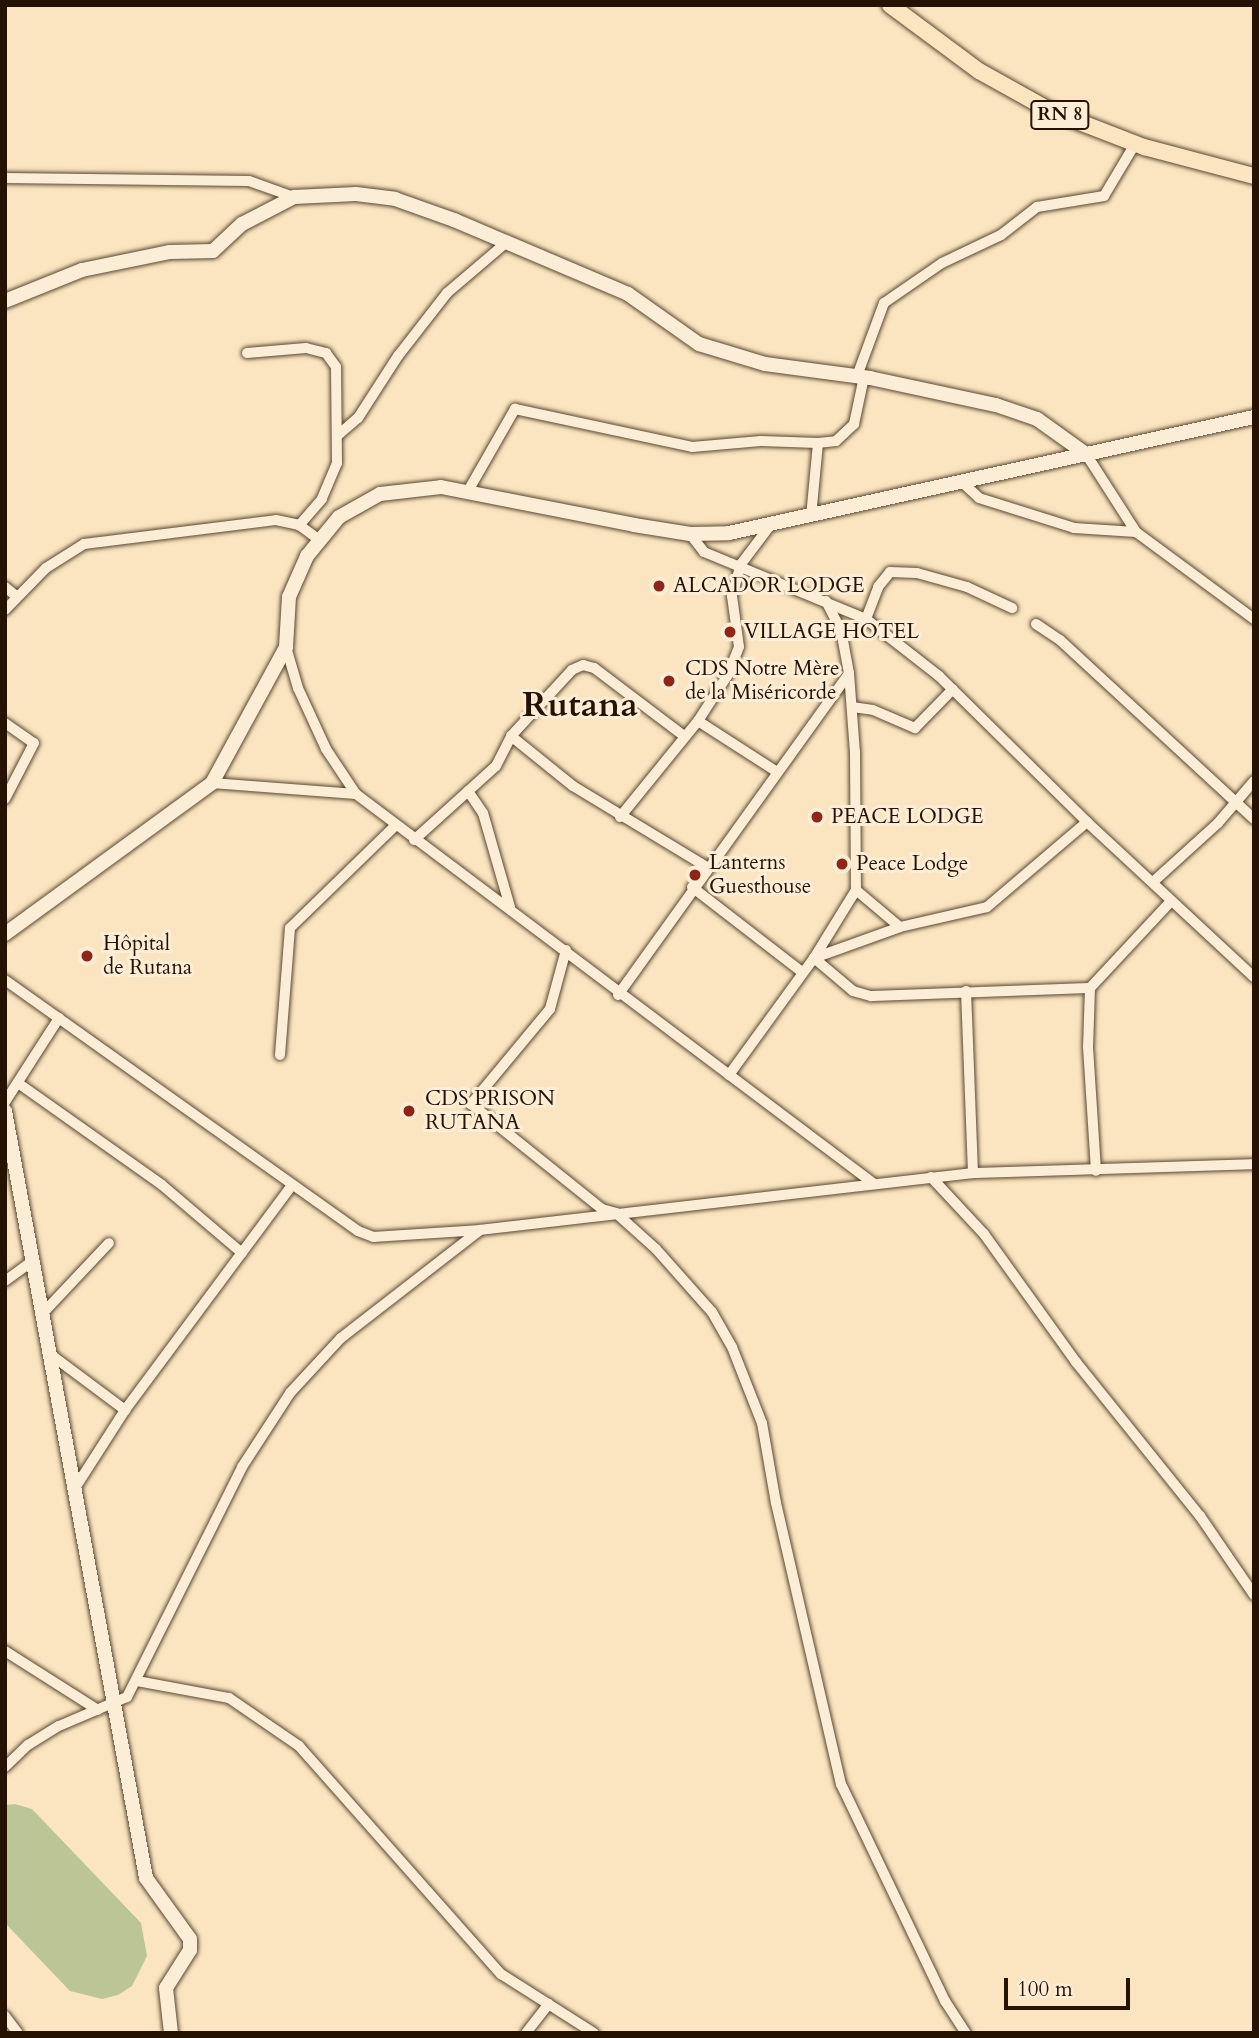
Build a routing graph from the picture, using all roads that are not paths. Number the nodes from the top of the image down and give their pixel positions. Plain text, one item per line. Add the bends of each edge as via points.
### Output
1 (890, 5) edge
2 (1135, 144) junction
3 (1254, 176) edge
4 (5, 178) edge
5 (294, 197) junction
6 (507, 242) junction
7 (5, 301) edge
8 (247, 353) dead end
9 (860, 377) junction
10 (1254, 417) edge
11 (337, 436) junction
12 (818, 443) junction
13 (1086, 454) junction
14 (962, 482) junction
15 (468, 491) junction
16 (811, 517) junction
17 (299, 525) junction
18 (769, 527) junction
19 (1136, 532) junction
20 (690, 534) junction
21 (318, 539) junction
22 (741, 564) junction
23 (5, 587) edge
24 (15, 595) junction
25 (826, 601) junction
26 (1012, 608) dead end
27 (5, 610) edge
28 (866, 619) junction
29 (1254, 619) edge
30 (1036, 624) dead end
31 (286, 646) junction
32 (849, 673) junction
33 (953, 689) junction
34 (852, 708) junction
35 (698, 721) junction
36 (5, 723) edge
37 (510, 736) junction
38 (684, 736) junction
39 (777, 772) junction
40 (1254, 781) edge
41 (212, 783) junction
42 (468, 791) junction
43 (356, 794) junction
44 (5, 799) edge
45 (1234, 805) junction
46 (620, 817) junction
47 (1254, 820) edge
48 (1087, 822) junction
49 (396, 825) junction
50 (414, 840) junction
51 (707, 867) junction
52 (1153, 882) junction
53 (692, 887) junction
54 (856, 890) junction
55 (1171, 901) junction
56 (510, 907) junction
57 (900, 927) junction
58 (5, 934) edge
59 (566, 950) junction
60 (814, 958) junction
61 (802, 972) junction
62 (1254, 977) edge
63 (5, 980) edge
64 (1090, 988) junction
65 (966, 991) junction
66 (618, 995) junction
67 (59, 1018) junction
68 (281, 1055) dead end
69 (729, 1075) junction
70 (18, 1083) junction
71 (5, 1102) edge
72 (5, 1111) edge
73 (10, 1162) edge
74 (1254, 1164) edge
75 (1096, 1171) junction
76 (973, 1172) junction
77 (931, 1177) junction
78 (873, 1183) junction
79 (292, 1185) junction
80 (616, 1213) junction
81 (480, 1230) junction
82 (109, 1243) dead end
83 (242, 1253) junction
84 (34, 1260) junction
85 (5, 1281) edge
86 (43, 1313) junction
87 (49, 1353) junction
88 (125, 1410) junction
89 (75, 1488) junction
90 (1254, 1594) edge
91 (5, 1651) edge
92 (137, 1681) junction
93 (114, 1703) junction
94 (98, 1710) junction
95 (5, 1767) edge
96 (549, 2004) junction
97 (5, 2016) edge
98 (18, 2033) edge
99 (171, 2033) edge
100 (526, 2033) edge
101 (594, 2033) edge
102 (966, 2033) edge

1 - 2 main road, RN 8 via 979,71 1051,111
2 - 3 main road, RN 8
2 - 9 street via 1104,196 1037,207 1001,235 942,263 884,303
4 - 5 street via 249,181
5 - 6 main road via 356,194 395,199
5 - 7 main road via 243,224 213,251 170,252 82,270
6 - 9 main road via 628,294 699,344 765,364
6 - 11 street via 447,293 358,418
8 - 11 street via 306,348 326,354 336,367
9 - 12 street via 854,424 836,440
9 - 13 main road via 996,405 1037,419
10 - 13 main road
11 - 17 street via 337,463 322,499
12 - 15 street via 692,447 515,409
12 - 16 street
13 - 14 main road
13 - 19 street
14 - 16 main road
14 - 19 street via 979,498 1074,528
15 - 20 main road
15 - 21 main road via 418,487 380,494 339,517
16 - 18 main road
17 - 21 street
17 - 24 street via 276,520 84,544
18 - 20 main road
18 - 22 street
19 - 29 street
20 - 22 street via 704,552
21 - 31 main road via 289,597
22 - 25 street
22 - 35 street via 732,596 739,647 727,676
23 - 24 street
24 - 27 street
25 - 28 street
25 - 32 street via 841,630
26 - 28 street via 967,587 917,573 890,572 878,587
28 - 33 street
30 - 45 street via 1147,720
31 - 41 main road
31 - 43 street via 326,749
32 - 34 street
32 - 39 street
33 - 34 street via 915,728 873,710
33 - 48 street
34 - 54 street
35 - 38 street
35 - 39 street
36 - 44 street via 34,743
37 - 38 street via 572,670 583,665 594,668
37 - 42 street via 496,766
37 - 46 street
38 - 46 street
39 - 51 street
40 - 45 street
41 - 43 street
41 - 58 main road
42 - 50 street
42 - 56 street via 483,813
43 - 49 street
45 - 47 street
45 - 52 street
46 - 51 street
48 - 52 street
48 - 57 street via 994,903
49 - 50 street
49 - 68 street via 290,929
50 - 56 street
51 - 53 street
52 - 55 street
53 - 61 street
53 - 66 street
54 - 57 street
54 - 60 street
55 - 62 street
55 - 64 street
56 - 59 street
57 - 60 street
59 - 66 street
59 - 80 street via 550,1009 471,1104 602,1209
60 - 61 street
60 - 65 street via 853,991 872,996
61 - 69 street
63 - 67 street
64 - 65 street
64 - 75 street via 1088,1047
65 - 76 street
66 - 69 street
67 - 70 street
67 - 79 street
69 - 78 street
70 - 71 street
70 - 83 street via 162,1185
72 - 73 main road
73 - 84 main road
74 - 75 street
75 - 76 street
76 - 77 street
77 - 78 street
77 - 90 street via 984,1234 1076,1362 1200,1516
78 - 80 street
79 - 81 street via 358,1231 374,1237
79 - 83 street
80 - 81 street
80 - 102 street via 712,1312 732,1346 762,1423 841,1784 945,2001
81 - 92 street via 341,1338 290,1393 242,1467
82 - 86 street
83 - 88 street
84 - 85 street
84 - 86 main road
86 - 87 main road
87 - 88 street
87 - 89 main road
88 - 89 street
89 - 93 main road
91 - 94 street
92 - 93 street via 127,1697
92 - 96 street via 229,1698 299,1746 501,1974
93 - 94 street
93 - 99 main road via 146,1878 190,1939 190,1950 166,1988
94 - 95 street via 28,1745
96 - 100 street
96 - 101 street
97 - 98 street

